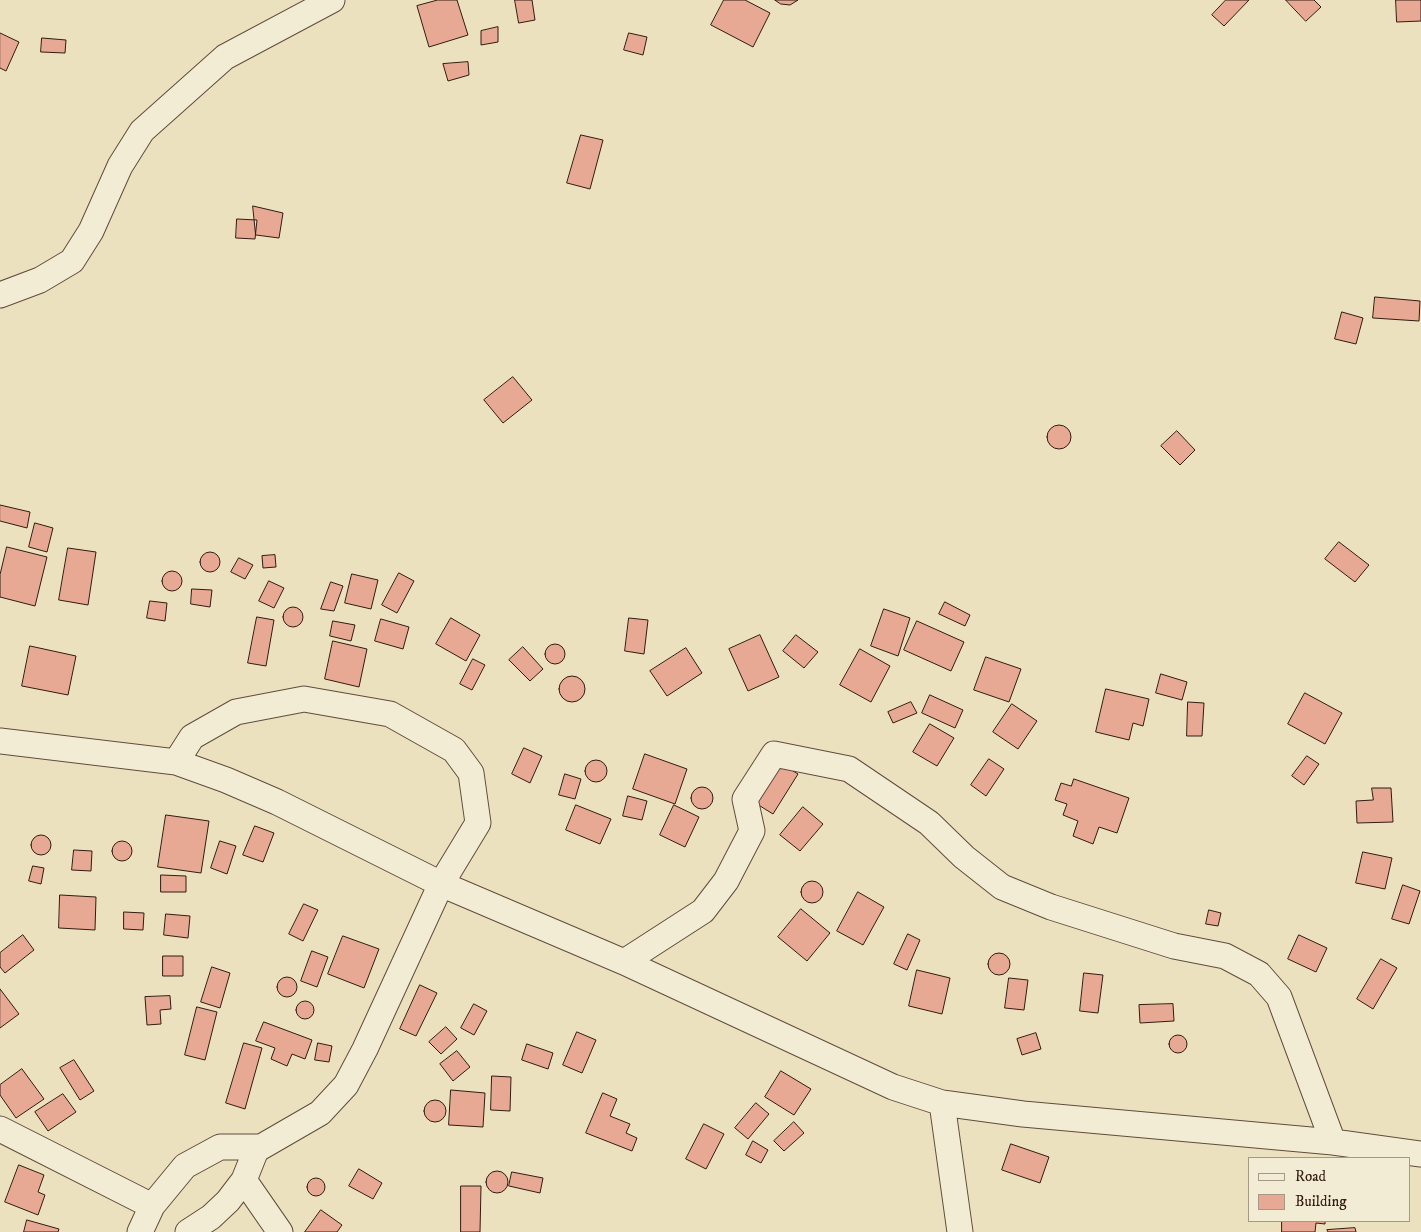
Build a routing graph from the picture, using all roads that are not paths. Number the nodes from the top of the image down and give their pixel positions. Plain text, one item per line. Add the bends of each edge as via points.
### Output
1 (332, 0) edge
2 (0, 295) edge
3 (0, 741) edge
4 (176, 762) junction
5 (441, 884) junction
6 (624, 962) junction
7 (942, 1103) junction
8 (0, 1129) edge
9 (1332, 1142) junction
10 (256, 1150) junction
11 (1421, 1154) edge
12 (244, 1180) junction
13 (152, 1206) junction
14 (140, 1232) edge
15 (188, 1232) edge
16 (280, 1232) edge
17 (960, 1232) edge

1 - 2 street via 225,57 142,132 120,166 92,231 72,260 40,280
3 - 4 street
4 - 5 street via 277,802
4 - 5 street via 192,737 236,712 304,699 390,714 454,750 471,773 478,824
5 - 6 street
5 - 10 street via 346,1085 320,1113
6 - 7 street via 893,1087
6 - 9 street via 703,910 726,881 752,831 745,800 774,754 849,769 929,823 964,857 1002,886 1051,907 1174,946 1225,956 1259,974 1279,997
7 - 9 street via 1023,1114
7 - 17 street
8 - 13 street
9 - 11 street
10 - 12 street
10 - 13 street via 260,1147 220,1147 185,1166
12 - 15 street via 228,1202
12 - 16 street
13 - 14 street

